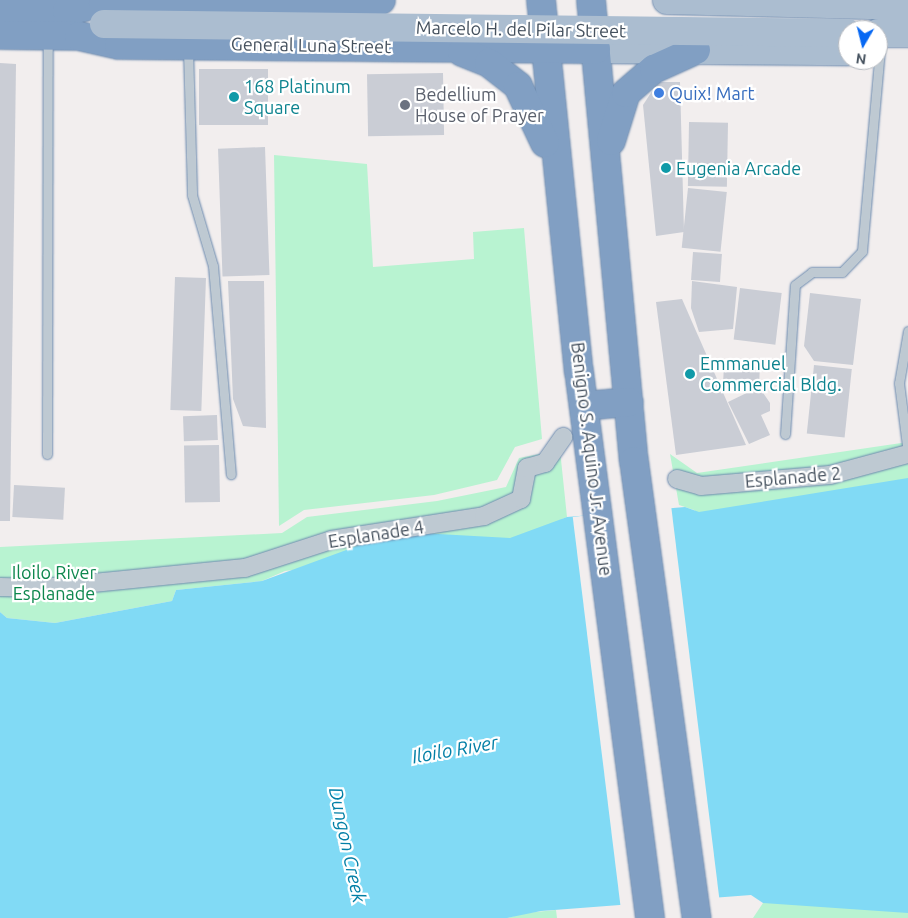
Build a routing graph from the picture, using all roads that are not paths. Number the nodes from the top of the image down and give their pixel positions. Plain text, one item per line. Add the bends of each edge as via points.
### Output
1 (233, 0) edge
2 (333, 0) edge
3 (381, 0) edge
4 (541, 0) edge
5 (591, 0) edge
6 (667, 0) edge
7 (678, 0) edge
8 (908, 6) edge
9 (0, 8) edge
10 (67, 11) junction
11 (104, 24) junction
12 (838, 32) edge
13 (908, 33) edge
14 (0, 35) edge
15 (48, 36) junction
16 (79, 36) junction
17 (888, 41) edge
18 (188, 44) junction
19 (449, 47) junction
20 (888, 47) edge
21 (544, 49) junction
22 (596, 49) junction
23 (696, 50) junction
24 (838, 51) edge
25 (908, 51) edge
26 (877, 70) edge
27 (607, 170) junction
28 (557, 175) junction
29 (908, 331) edge
30 (630, 402) junction
31 (584, 406) junction
32 (784, 434) dead end
33 (563, 437) dead end
34 (908, 453) edge
35 (47, 454) dead end
36 (231, 474) dead end
37 (677, 479) dead end
38 (0, 587) edge
39 (650, 918) edge
40 (697, 918) edge

1 - 2 highway
1 - 10 highway via 103,3
2 - 3 highway
4 - 21 highway, Benigno S. Aquino Jr. Avenue
5 - 22 highway
6 - 7 main road
7 - 8 main road
9 - 10 highway
10 - 11 main road
11 - 12 main road, Marcelo H. del Pilar Street, bridge
11 - 16 main road, General Luna Street
13 - 17 main road
14 - 15 highway, General Luna Street
15 - 16 highway, General Luna Street
15 - 35 lane
16 - 18 highway, General Luna Street via 119,45
18 - 19 highway, General Luna Street
18 - 36 lane via 192,195 213,266
19 - 21 highway, General Luna Street
19 - 28 highway via 489,63 518,86
20 - 25 main road
21 - 22 highway, Marcelo H. del Pilar Street
21 - 28 highway, Benigno S. Aquino Jr. Avenue
22 - 23 main road, Marcelo H. del Pilar Street
22 - 27 highway
23 - 24 main road, Marcelo H. del Pilar Street
23 - 27 highway via 654,69 626,93
26 - 32 lane via 862,251 842,272 812,272 795,285
27 - 30 highway
28 - 31 highway, Benigno S. Aquino Jr. Avenue
29 - 34 lane via 899,383
30 - 31 highway
30 - 40 highway via 634,461
31 - 39 highway, Benigno S. Aquino Jr. Avenue
33 - 38 street, Esplanade 4 via 544,463 528,468 521,499 484,516 331,540 245,568 43,588
34 - 37 street, Esplanade 2 via 830,474 701,486

